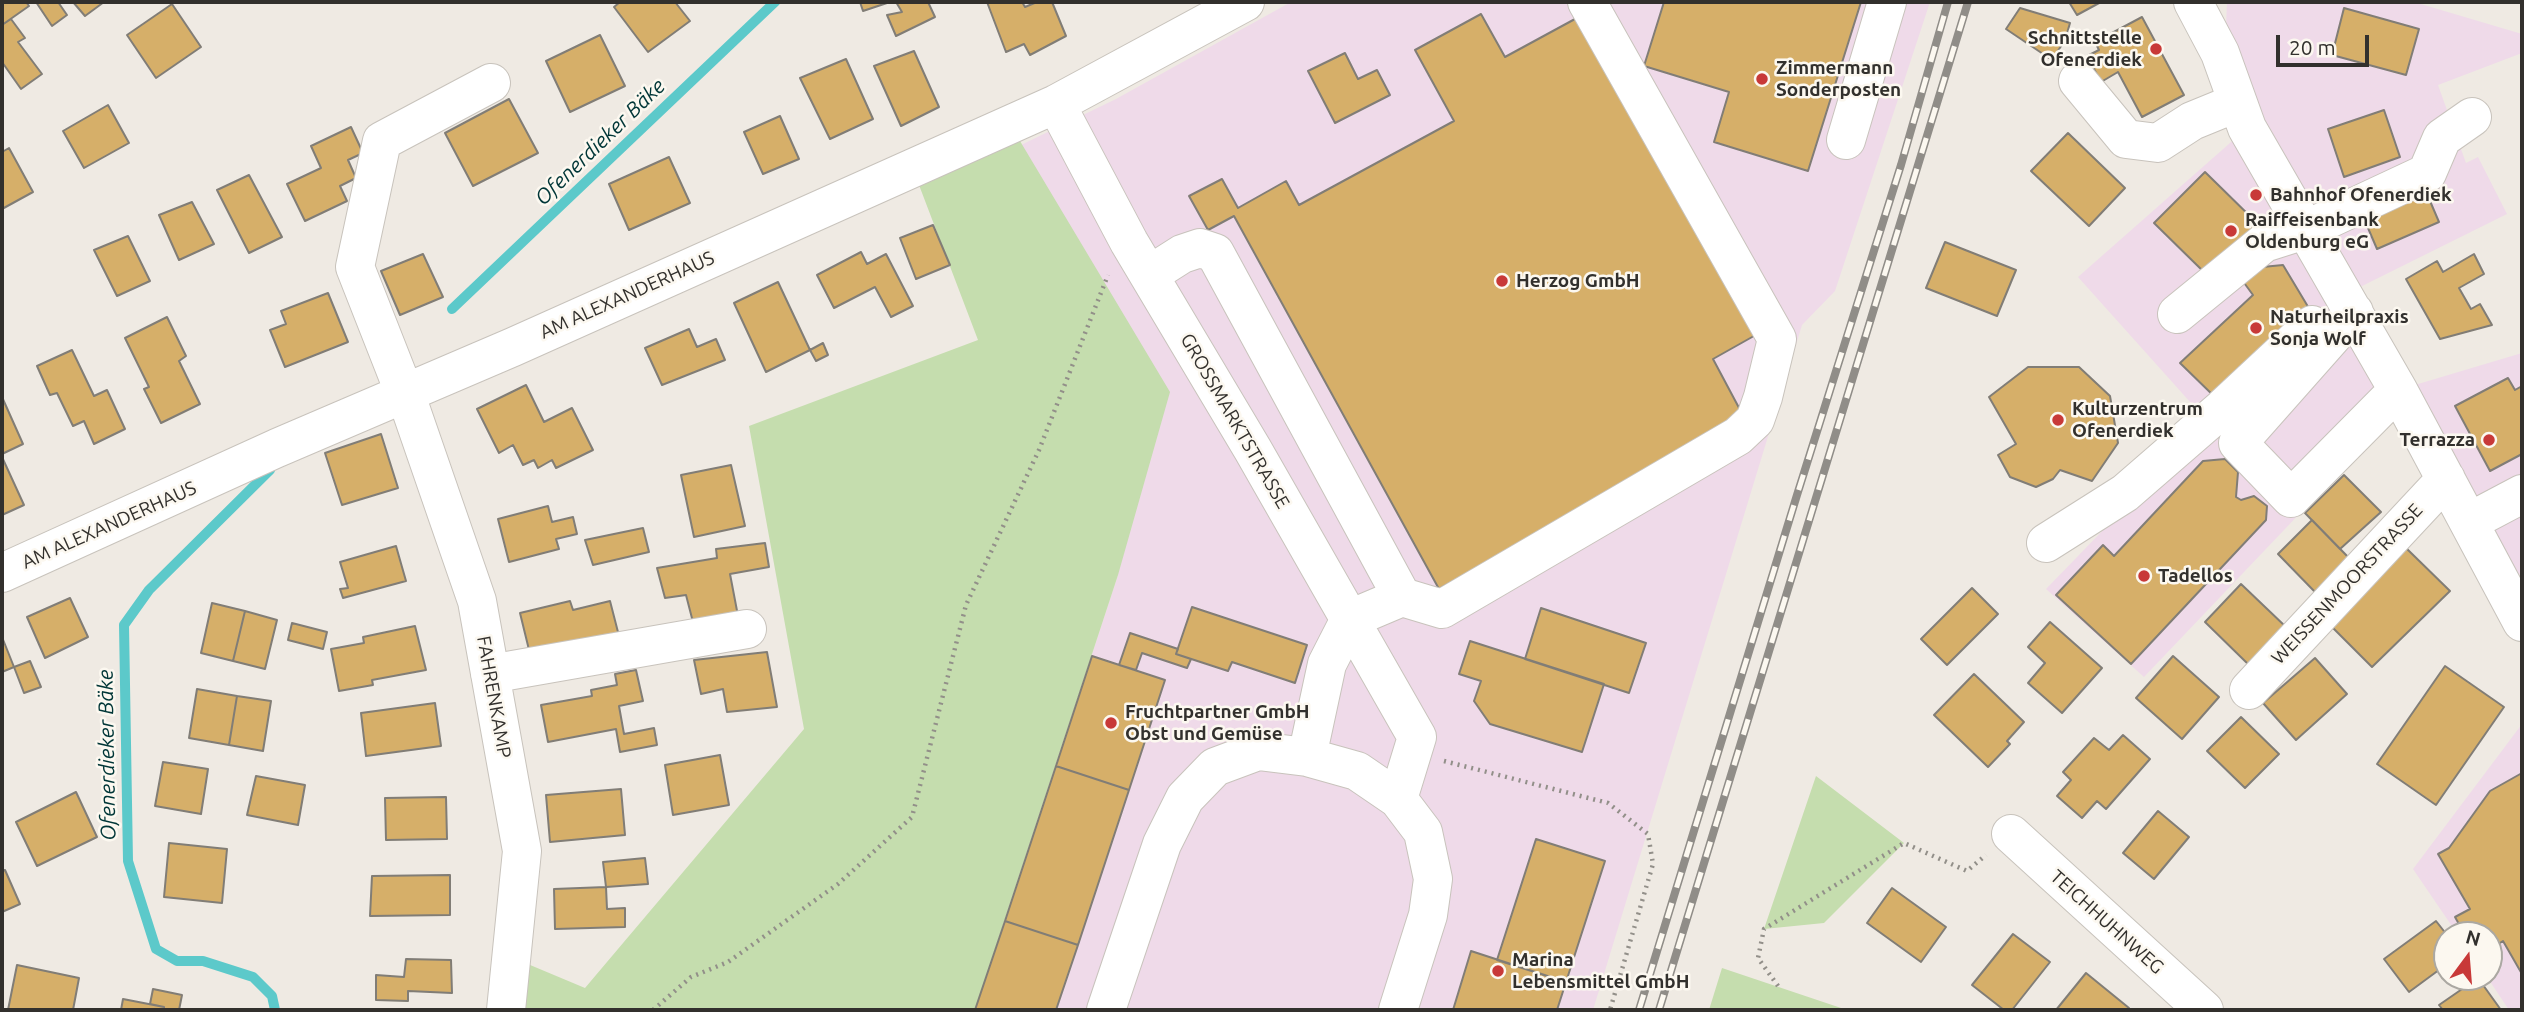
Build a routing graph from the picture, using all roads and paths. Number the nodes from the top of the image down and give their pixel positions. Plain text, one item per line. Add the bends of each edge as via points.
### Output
1 (1245, 2) edge
2 (1587, 2) edge
3 (1887, 2) edge
4 (2193, 2) edge
5 (2219, 2) edge
6 (2220, 53) junction
7 (2078, 81) dead end
8 (491, 83) dead end
9 (2236, 103) junction
10 (1056, 104) junction
11 (2472, 117) dead end
12 (1846, 140) dead end
13 (2305, 230) junction
14 (1129, 242) junction
15 (1149, 275) junction
16 (2349, 303) junction
17 (2178, 314) dead end
18 (2398, 390) junction
19 (406, 394) junction
20 (2446, 479) junction
21 (2522, 494) edge
22 (2469, 522) junction
23 (2046, 543) dead end
24 (2, 573) edge
25 (1402, 597) junction
26 (1350, 619) junction
27 (2522, 622) edge
28 (732, 640) dead end
29 (492, 686) junction
30 (2249, 690) dead end
31 (1417, 737) junction
32 (1307, 757) junction
33 (1398, 799) junction
34 (2011, 834) joint
35 (1778, 986) dead end
36 (506, 1010) edge
37 (653, 1010) edge
38 (1106, 1010) edge
39 (1398, 1010) edge
40 (1610, 1010) edge
41 (2204, 1010) edge

1 - 10 street, AM ALEXANDERHAUS
2 - 25 street via 1777,339 1763,397 1755,420 1738,436 1442,609
3 - 12 street
4 - 6 street
5 - 6 street
6 - 9 street
7 - 9 street via 2126,139 2158,143 2192,121
8 - 19 street, FAHRENKAMP via 382,141 355,267
9 - 13 street
10 - 14 street, GROSSMARKTSTRASSE
10 - 19 street, AM ALEXANDERHAUS
11 - 13 street via 2442,138 2427,173
13 - 16 street
13 - 17 street via 2264,243
14 - 15 street, GROSSMARKTSTRASSE
14 - 37 path via 1111,270 1039,450 967,605 912,817 838,884 728,962 691,978
15 - 25 street via 1200,247 1215,253
15 - 26 street, GROSSMARKTSTRASSE
16 - 18 street
16 - 18 street via 2238,443 2291,498
16 - 23 street via 2125,493
18 - 20 street
19 - 24 street, AM ALEXANDERHAUS
19 - 29 street, FAHRENKAMP via 477,601
20 - 22 street
20 - 30 street, WEISSENMOORSTRASSE
21 - 22 street
22 - 27 street
25 - 26 street
26 - 31 street, GROSSMARKTSTRASSE
26 - 32 street via 1327,664
28 - 29 street
29 - 36 street, FAHRENKAMP via 522,851
31 - 33 street
31 - 40 path via 1446,762 1608,803 1648,834 1653,864
32 - 33 street via 1357,771
32 - 38 street via 1258,751 1215,767 1185,798 1162,844
33 - 39 street via 1423,832 1433,879 1428,915
34 - 35 path via 1968,871 1904,843 1764,929 1758,958
34 - 41 street, TEICHHUHNWEG

